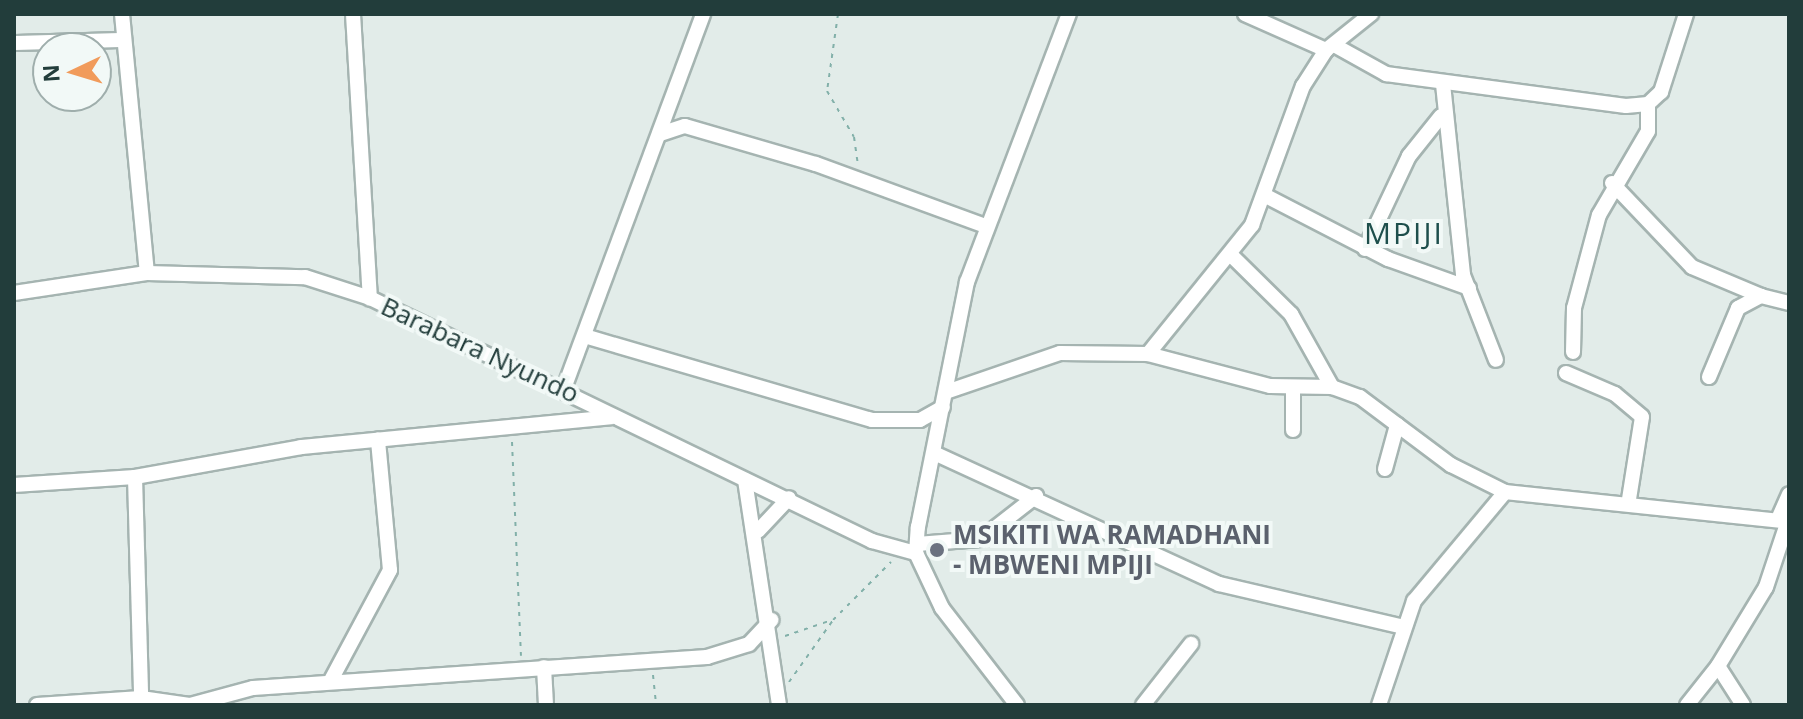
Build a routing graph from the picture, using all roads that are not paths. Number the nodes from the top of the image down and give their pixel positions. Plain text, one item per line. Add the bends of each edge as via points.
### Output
1 (122, 14) edge
2 (353, 14) edge
3 (703, 14) edge
4 (1069, 14) edge
5 (1245, 14) edge
6 (1352, 14) edge
7 (1371, 14) edge
8 (1686, 14) edge
9 (1347, 36) junction
10 (122, 40) junction
11 (14, 43) edge
12 (1330, 47) junction
13 (1443, 84) junction
14 (1648, 104) junction
15 (669, 108) junction
16 (1441, 116) junction
17 (685, 126) junction
18 (660, 134) junction
19 (1612, 183) junction
20 (1264, 195) junction
21 (985, 226) junction
22 (1365, 249) junction
23 (1232, 256) junction
24 (147, 273) junction
25 (1469, 288) junction
26 (14, 293) edge
27 (1761, 296) junction
28 (370, 298) junction
29 (1789, 303) edge
30 (588, 337) junction
31 (1573, 352) dead end
32 (1148, 354) junction
33 (1496, 360) dead end
34 (1566, 373) dead end
35 (1709, 377) dead end
36 (1293, 387) junction
37 (1332, 387) junction
38 (563, 391) junction
39 (946, 392) junction
40 (943, 407) junction
41 (613, 417) junction
42 (1397, 425) junction
43 (1293, 430) dead end
44 (378, 440) junction
45 (934, 453) junction
46 (1385, 469) dead end
47 (135, 477) junction
48 (745, 480) junction
49 (14, 485) edge
50 (1505, 492) junction
51 (1789, 494) edge
52 (1036, 496) junction
53 (789, 498) junction
54 (1629, 499) junction
55 (1785, 521) edge
56 (758, 531) junction
57 (912, 549) junction
58 (771, 620) junction
59 (1404, 627) junction
60 (1191, 644) dead end
61 (1718, 666) junction
62 (544, 667) junction
63 (330, 682) junction
64 (141, 698) junction
65 (778, 700) edge
66 (37, 705) edge
67 (190, 705) edge
68 (546, 705) edge
69 (1017, 705) edge
70 (1143, 705) edge
71 (1379, 705) edge
72 (1687, 705) edge
73 (1743, 705) edge

1 - 10 street
2 - 28 street
3 - 15 street
4 - 21 street
5 - 12 street
6 - 9 street
7 - 9 street
8 - 14 street via 1661,92
9 - 12 street
10 - 11 street
10 - 24 street
12 - 13 street via 1386,74
12 - 20 street via 1303,86
13 - 14 street via 1568,104
13 - 16 street
14 - 19 street via 1648,131
15 - 17 street
15 - 18 street
16 - 22 street via 1409,156
16 - 25 street
17 - 18 street
17 - 21 street via 855,178
18 - 30 street
19 - 27 street via 1692,267
19 - 31 street via 1574,308
20 - 22 street
20 - 23 street
21 - 39 street
22 - 25 street
23 - 32 street
23 - 37 street via 1291,314
24 - 26 street, Barabara Nyundo
24 - 28 street, Barabara Nyundo via 254,271 305,277
25 - 33 street
27 - 29 street
27 - 35 street via 1732,316
28 - 38 street, Barabara Nyundo
30 - 38 street
30 - 40 street via 872,420 920,420
32 - 36 street
32 - 39 street via 1060,353
34 - 54 street via 1615,394 1642,417
36 - 37 street
36 - 43 street
37 - 42 street via 1360,397
38 - 41 street, Barabara Nyundo
39 - 40 street
40 - 45 street
41 - 44 street
41 - 48 street, Barabara Nyundo
42 - 46 street
42 - 50 street via 1451,465
44 - 47 street
44 - 63 street via 390,570
45 - 52 street
45 - 57 street
47 - 49 street
47 - 64 street
48 - 53 street, Barabara Nyundo
48 - 56 street
50 - 54 street
50 - 59 street via 1433,572
51 - 55 street
52 - 57 street via 981,539
52 - 59 street via 1219,584
53 - 56 street
53 - 57 street, Barabara Nyundo
54 - 55 street
55 - 61 street via 1766,587
56 - 58 street
57 - 69 street via 942,608
58 - 62 street via 735,652
58 - 65 street
59 - 71 street
60 - 70 street
61 - 72 street
61 - 73 street
62 - 63 street
62 - 68 street
63 - 67 street via 253,688
64 - 66 street
64 - 67 street

